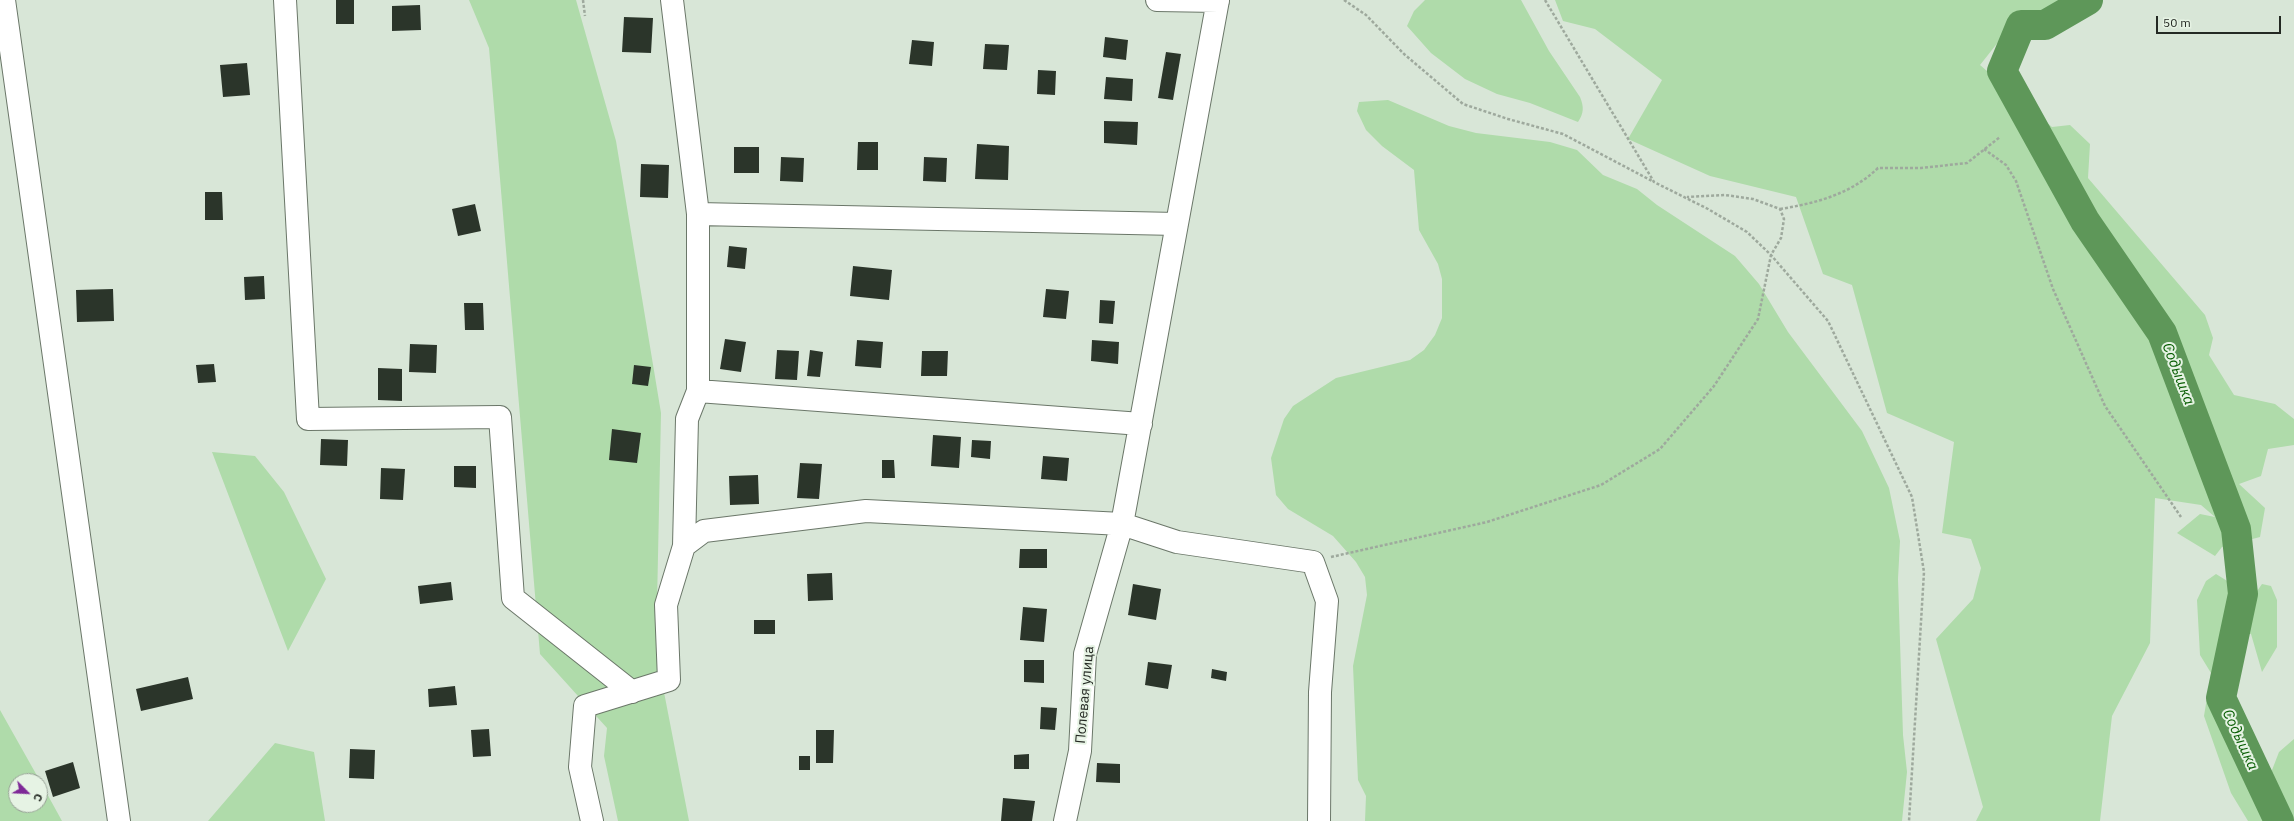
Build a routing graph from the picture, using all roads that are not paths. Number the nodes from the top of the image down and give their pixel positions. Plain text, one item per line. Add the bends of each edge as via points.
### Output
1 (4, 0) edge
2 (285, 0) edge
3 (672, 0) edge
4 (1156, 0) edge
5 (1218, 1) edge
6 (698, 214) junction
7 (1177, 224) junction
8 (698, 391) junction
9 (1140, 424) junction
10 (1122, 524) junction
11 (684, 546) junction
12 (632, 692) junction
13 (119, 821) edge
14 (592, 821) edge
15 (1065, 821) edge
16 (1318, 821) edge

1 - 13 street
2 - 12 street via 308,419 500,417 513,598
3 - 6 street
4 - 5 street
5 - 7 street, Полевая улица
6 - 7 street
6 - 8 street
7 - 9 street, Полевая улица
8 - 9 street
8 - 11 street via 687,419
9 - 10 street, Полевая улица
10 - 11 street via 866,511 704,531
10 - 15 street, Полевая улица via 1085,654 1080,751
10 - 16 street via 1177,542 1313,562 1327,601 1320,692
11 - 12 street via 666,605 670,680
12 - 14 street via 585,706 580,767

